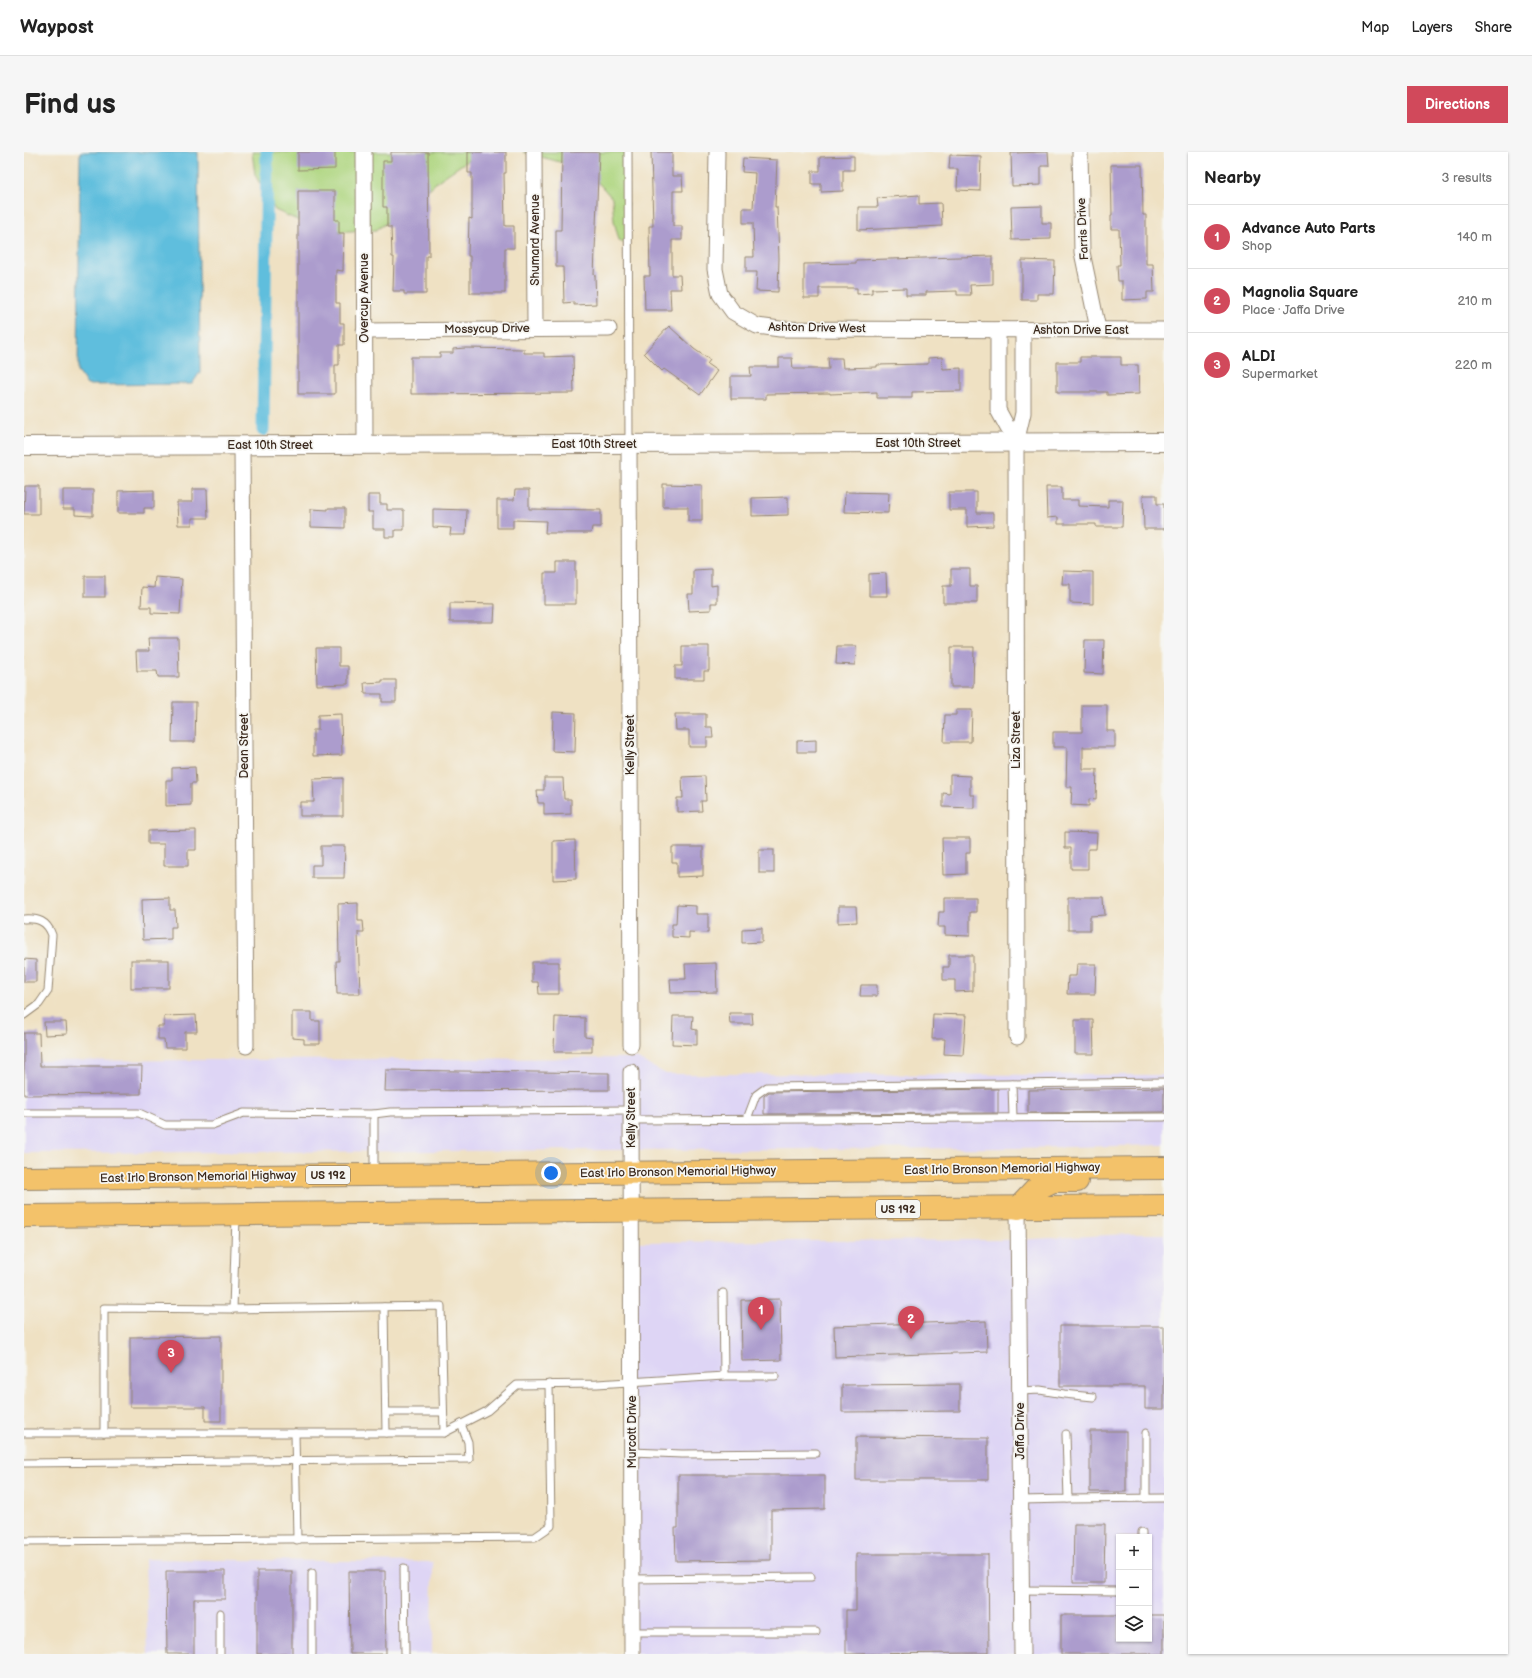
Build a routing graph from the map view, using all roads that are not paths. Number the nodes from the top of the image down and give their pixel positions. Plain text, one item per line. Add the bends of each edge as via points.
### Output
1 (364, 152) edge
2 (534, 152) edge
3 (628, 152) edge
4 (717, 152) edge
5 (1080, 152) edge
6 (609, 328) dead end
7 (535, 329) junction
8 (1098, 329) junction
9 (998, 330) junction
10 (1023, 330) junction
11 (1164, 330) edge
12 (364, 331) junction
13 (1164, 442) edge
14 (1016, 443) junction
15 (629, 444) junction
16 (242, 445) junction
17 (365, 445) junction
18 (24, 446) edge
19 (24, 919) edge
20 (24, 1015) edge
21 (1016, 1037) dead end
22 (631, 1045) dead end
23 (246, 1046) dead end
24 (631, 1072) dead end
25 (1164, 1082) edge
26 (1012, 1084) junction
27 (24, 1113) edge
28 (374, 1114) junction
29 (631, 1115) junction
30 (1013, 1118) junction
31 (1164, 1118) edge
32 (747, 1119) junction
33 (1164, 1168) edge
34 (632, 1172) junction
35 (374, 1175) junction
36 (24, 1178) edge
37 (1164, 1180) edge
38 (1164, 1191) edge
39 (1164, 1206) edge
40 (1109, 1207) junction
41 (1018, 1208) junction
42 (632, 1211) junction
43 (236, 1214) junction
44 (24, 1216) edge
45 (723, 1293) dead end
46 (384, 1307) junction
47 (233, 1309) junction
48 (724, 1376) junction
49 (775, 1376) dead end
50 (632, 1381) junction
51 (549, 1384) junction
52 (1020, 1391) junction
53 (1093, 1397) dead end
54 (386, 1412) junction
55 (443, 1412) junction
56 (461, 1424) junction
57 (24, 1433) edge
58 (104, 1433) junction
59 (295, 1433) junction
60 (386, 1433) junction
61 (444, 1433) junction
62 (1146, 1433) dead end
63 (1066, 1434) dead end
64 (632, 1452) junction
65 (816, 1453) dead end
66 (296, 1461) junction
67 (24, 1463) edge
68 (1146, 1498) junction
69 (1164, 1498) edge
70 (1068, 1499) junction
71 (1021, 1500) junction
72 (298, 1540) junction
73 (24, 1541) edge
74 (404, 1568) dead end
75 (312, 1572) dead end
76 (812, 1577) dead end
77 (633, 1579) junction
78 (1022, 1590) junction
79 (1116, 1591) edge
80 (220, 1613) dead end
81 (632, 1632) junction
82 (816, 1632) dead end
83 (220, 1654) edge
84 (312, 1654) edge
85 (405, 1654) edge
86 (632, 1654) edge
87 (1022, 1654) edge

1 - 12 street, Overcup Avenue
2 - 7 street, Shumard Avenue
3 - 15 lane
4 - 9 street, Ashton Drive West via 715,270 720,294 733,312 756,326 780,329
5 - 8 street, Farris Drive via 1082,252
6 - 7 street, Mossycup Drive
7 - 12 street, Mossycup Drive
8 - 10 street, Ashton Drive East
8 - 11 street, Ashton Drive East
9 - 10 street, Ashton Drive East
9 - 14 street via 998,410
10 - 14 street, Liza Street via 1023,413
12 - 17 street, Overcup Avenue
13 - 14 street, East 10th Street
14 - 15 street, East 10th Street
14 - 21 street, Liza Street
15 - 17 street, East 10th Street
15 - 22 street, Kelly Street
16 - 17 street, East 10th Street
16 - 18 street, East 10th Street
16 - 23 street, Dean Street
19 - 20 lane via 44,922 52,934 48,992 39,1004
24 - 29 street, Kelly Street
25 - 26 lane
26 - 30 lane
26 - 32 lane via 767,1087 756,1095
27 - 28 lane via 139,1113 165,1125 212,1125 244,1113
28 - 29 lane via 390,1112
28 - 35 lane
29 - 32 lane
29 - 34 street, Kelly Street
30 - 31 lane
30 - 32 lane
33 - 34 highway, East Irlo Bronson Memorial Highway / US 192
34 - 35 highway, East Irlo Bronson Memorial Highway / US 192
34 - 42 street, Kelly Street
35 - 36 highway, East Irlo Bronson Memorial Highway / US 192
37 - 41 highway via 1053,1181 1035,1190
38 - 40 highway via 1125,1192
39 - 40 highway, US 192
40 - 41 highway, US 192
41 - 42 highway, US 192
41 - 52 street, Jaffa Drive
42 - 43 highway, US 192
42 - 50 street, Murcott Drive
43 - 44 highway, US 192
43 - 47 lane
45 - 48 lane
46 - 47 lane
46 - 54 lane
46 - 55 lane via 441,1306
47 - 58 lane via 104,1308
48 - 49 lane
48 - 50 lane
50 - 51 lane
50 - 64 street, Murcott Drive
51 - 56 lane via 517,1385 487,1411
51 - 72 lane via 551,1526 535,1537
52 - 53 lane via 1040,1390
52 - 71 street, Jaffa Drive
54 - 55 lane
54 - 60 lane
55 - 61 lane
56 - 61 lane
56 - 66 lane via 468,1442 469,1459
57 - 58 lane
58 - 59 lane
59 - 60 lane
59 - 66 lane
60 - 61 lane
62 - 68 lane
63 - 70 lane
64 - 65 lane
64 - 77 street, Murcott Drive
66 - 67 lane
66 - 72 lane
68 - 69 lane
68 - 70 lane
70 - 71 lane
71 - 78 street, Jaffa Drive
72 - 73 lane
74 - 85 lane
75 - 84 lane
76 - 77 lane
77 - 81 street, Murcott Drive
78 - 79 lane
78 - 87 street, Jaffa Drive
80 - 83 lane
81 - 82 lane
81 - 86 street, Murcott Drive

